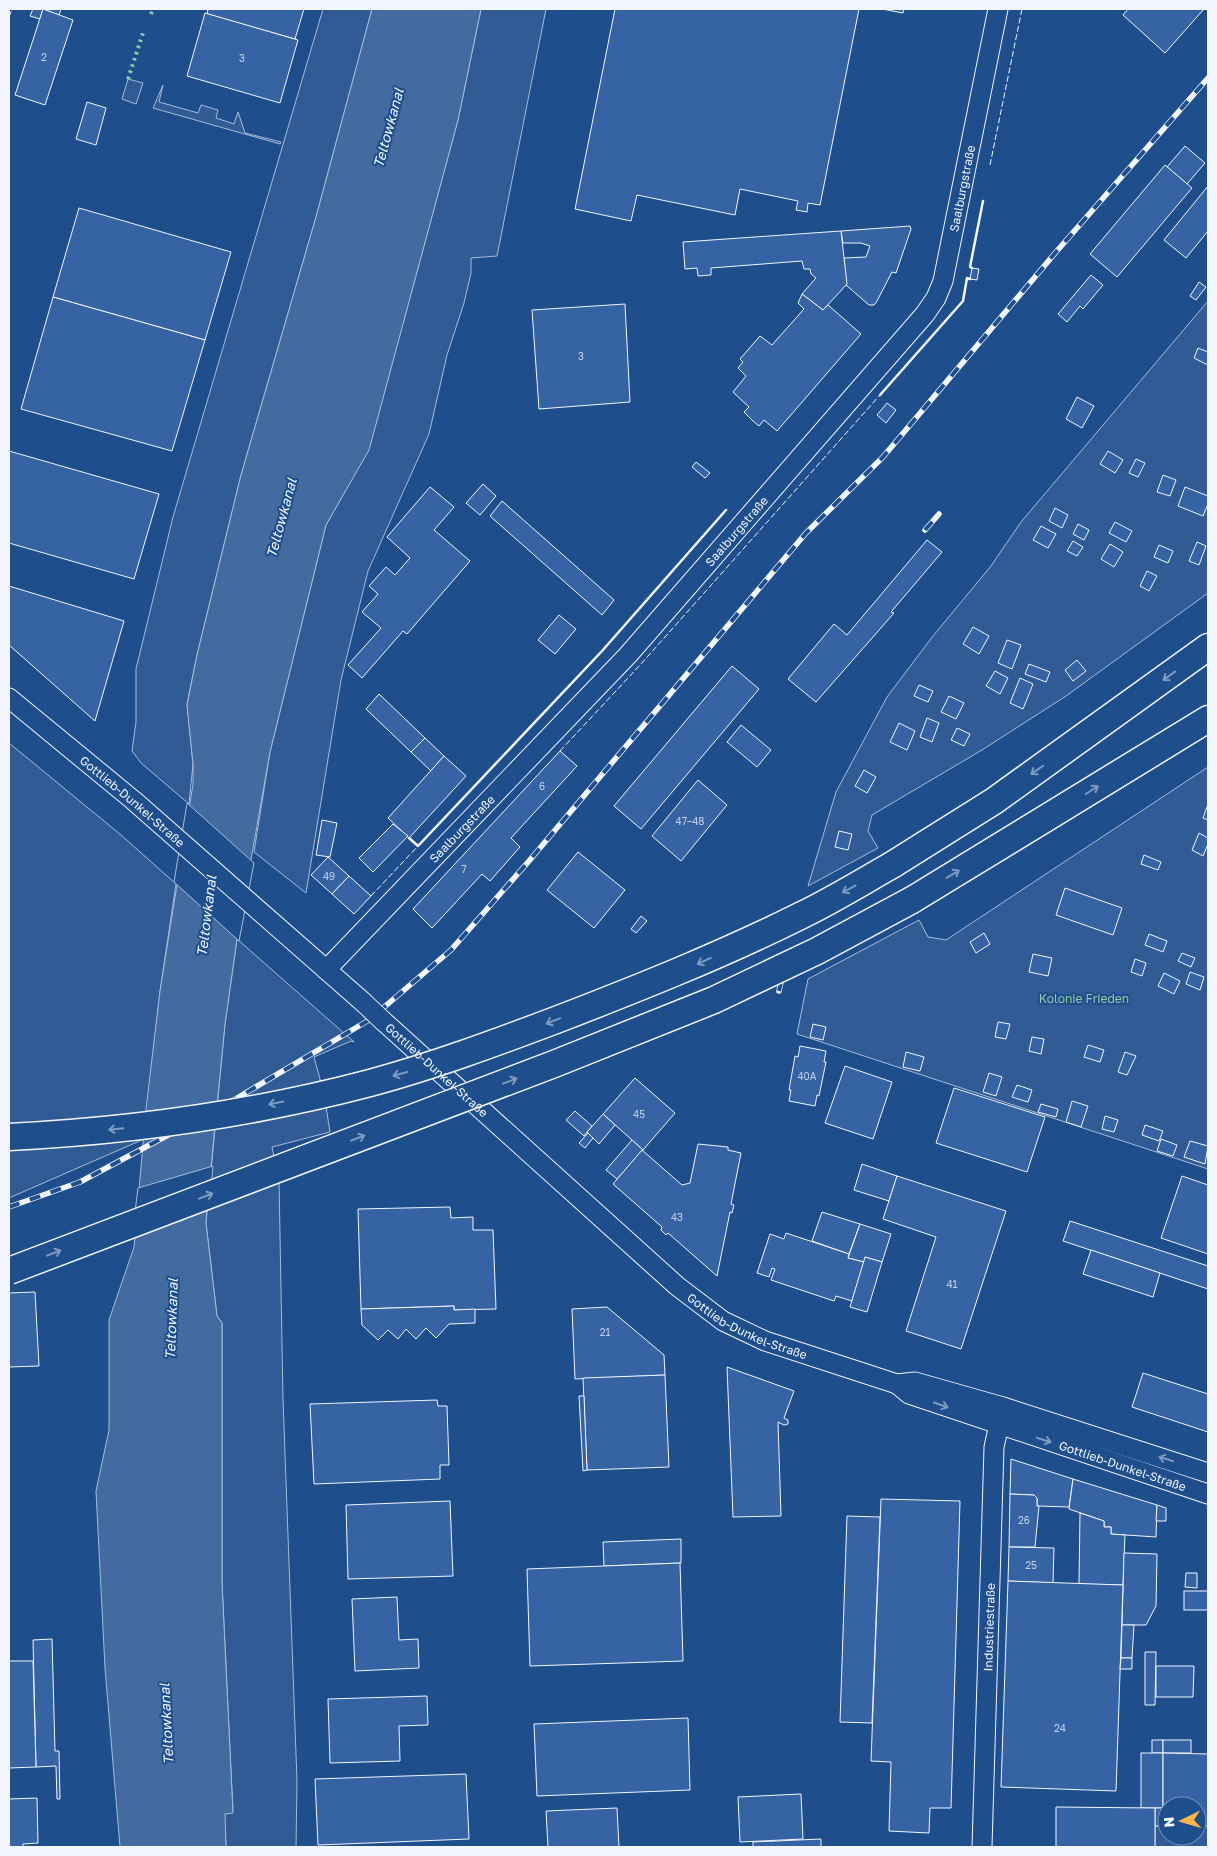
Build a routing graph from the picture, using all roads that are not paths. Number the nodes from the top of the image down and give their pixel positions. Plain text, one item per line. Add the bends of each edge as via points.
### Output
1 (998, 9) edge
2 (1208, 647) edge
3 (9, 698) edge
4 (1208, 719) edge
5 (326, 970) junction
6 (9, 1137) edge
7 (9, 1271) edge
8 (1001, 1416) junction
9 (1208, 1473) edge
10 (1208, 1494) edge
11 (982, 1847) edge

1 - 5 street, Saalburgstraße via 943,281 925,314 628,655
2 -> 6 highway, bridge via 994,801 892,865 803,915 698,964 530,1030 404,1073 324,1094 178,1120 86,1132
3 - 5 street, Gottlieb-Dunkel-Straße via 133,800
7 -> 4 highway, bridge via 705,1004 817,951 912,900
5 - 8 street, Gottlieb-Dunkel-Straße, bridge via 677,1286 714,1315 765,1341 897,1384 915,1382
9 -> 8 street, Gottlieb-Dunkel-Straße
8 -> 10 street, Gottlieb-Dunkel-Straße
8 - 11 street, Industriestraße via 994,1447

